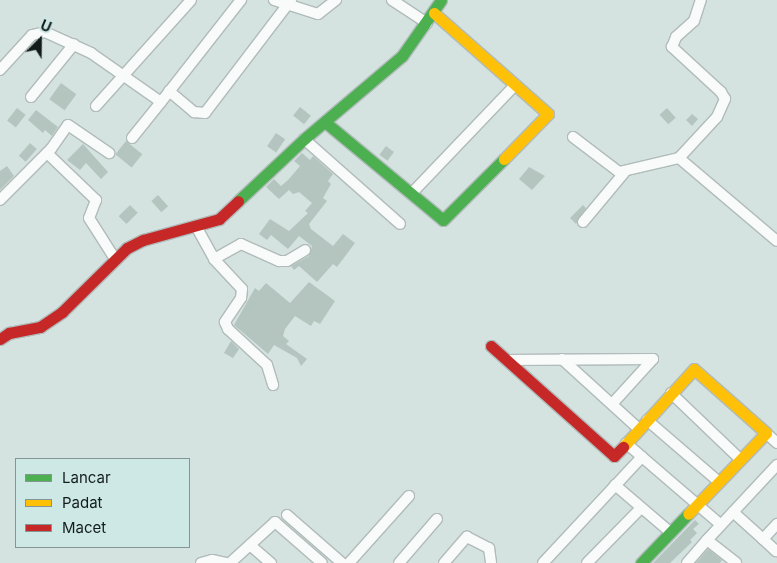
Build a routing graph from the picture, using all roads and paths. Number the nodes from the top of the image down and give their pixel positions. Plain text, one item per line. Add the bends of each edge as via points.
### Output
1 (190, 0) edge
2 (241, 0) edge
3 (274, 0) edge
4 (336, 0) edge
5 (392, 0) edge
6 (441, 0) edge
7 (701, 0) edge
8 (289, 3) edge
9 (430, 18) junction
10 (74, 44) junction
11 (0, 70) edge
12 (123, 73) junction
13 (515, 85) junction
14 (169, 91) junction
15 (31, 97) dead end
16 (160, 102) junction
17 (96, 106) dead end
18 (325, 122) junction
19 (573, 136) dead end
20 (132, 138) dead end
21 (304, 139) junction
22 (48, 153) junction
23 (109, 154) dead end
24 (679, 158) junction
25 (624, 173) junction
26 (411, 194) junction
27 (0, 200) edge
28 (583, 222) dead end
29 (400, 224) dead end
30 (197, 228) junction
31 (777, 241) edge
32 (304, 250) dead end
33 (115, 259) junction
34 (214, 259) junction
35 (0, 339) edge
36 (491, 346) dead end
37 (562, 359) junction
38 (506, 360) junction
39 (273, 385) dead end
40 (671, 393) junction
41 (612, 404) junction
42 (643, 424) junction
43 (766, 433) junction
44 (626, 443) junction
45 (777, 443) edge
46 (642, 457) junction
47 (741, 460) junction
48 (777, 465) edge
49 (719, 482) junction
50 (615, 485) junction
51 (409, 496) dead end
52 (697, 504) junction
53 (641, 508) junction
54 (733, 512) junction
55 (287, 515) dead end
56 (437, 519) dead end
57 (777, 524) edge
58 (721, 525) junction
59 (670, 532) junction
60 (763, 539) junction
61 (707, 540) junction
62 (250, 545) junction
63 (776, 551) edge
64 (201, 563) edge
65 (226, 563) edge
66 (230, 563) edge
67 (271, 563) edge
68 (322, 563) edge
69 (342, 563) edge
70 (349, 563) edge
71 (400, 563) edge
72 (444, 563) edge
73 (491, 563) edge
74 (543, 563) edge
75 (587, 563) edge
76 (641, 563) edge
77 (687, 563) edge
78 (736, 563) edge

1 - 12 street
2 - 14 street
3 - 8 street
4 - 8 street via 318,14
5 - 9 street
6 - 9 street
7 - 24 street via 694,21 676,38 672,47 725,99 717,117
8 - 14 street via 205,113 194,112
9 - 13 street
9 - 18 street via 402,56
10 - 11 street via 37,32
10 - 12 street
10 - 15 street
12 - 16 street
12 - 17 street
13 - 26 street
13 - 26 street via 548,114 443,220
14 - 16 street
16 - 20 street
18 - 21 street
18 - 26 street
19 - 25 street via 613,170
21 - 29 street
21 - 30 street via 226,214
22 - 23 street via 68,125
22 - 27 street
22 - 33 street via 96,200 89,218
24 - 25 street via 647,163
24 - 31 street
25 - 28 street
30 - 33 street via 143,240
30 - 34 street
32 - 34 street via 287,261 279,261 241,244
33 - 35 street via 62,312 40,327 9,332
34 - 39 street via 242,289 241,298 225,322 228,329 267,365
36 - 38 street
37 - 38 street
37 - 41 street
37 - 41 street via 653,359
38 - 44 street via 614,456
40 - 42 street
40 - 43 street via 694,368
40 - 47 street
41 - 42 street
42 - 44 street
42 - 49 street
43 - 45 street
43 - 47 street
44 - 46 street
46 - 50 street
46 - 52 street
47 - 49 street
48 - 54 street
49 - 52 street
50 - 53 street
50 - 74 street
51 - 70 street
52 - 58 street
52 - 59 street
53 - 59 street
53 - 75 street
54 - 58 street
54 - 60 street
55 - 69 street
56 - 71 street
57 - 60 street
58 - 61 street
59 - 76 street
60 - 63 street
61 - 77 street
61 - 78 street
62 - 66 street
62 - 67 street
62 - 68 street via 275,522
64 - 65 street via 212,560
72 - 73 street via 466,537 489,548

